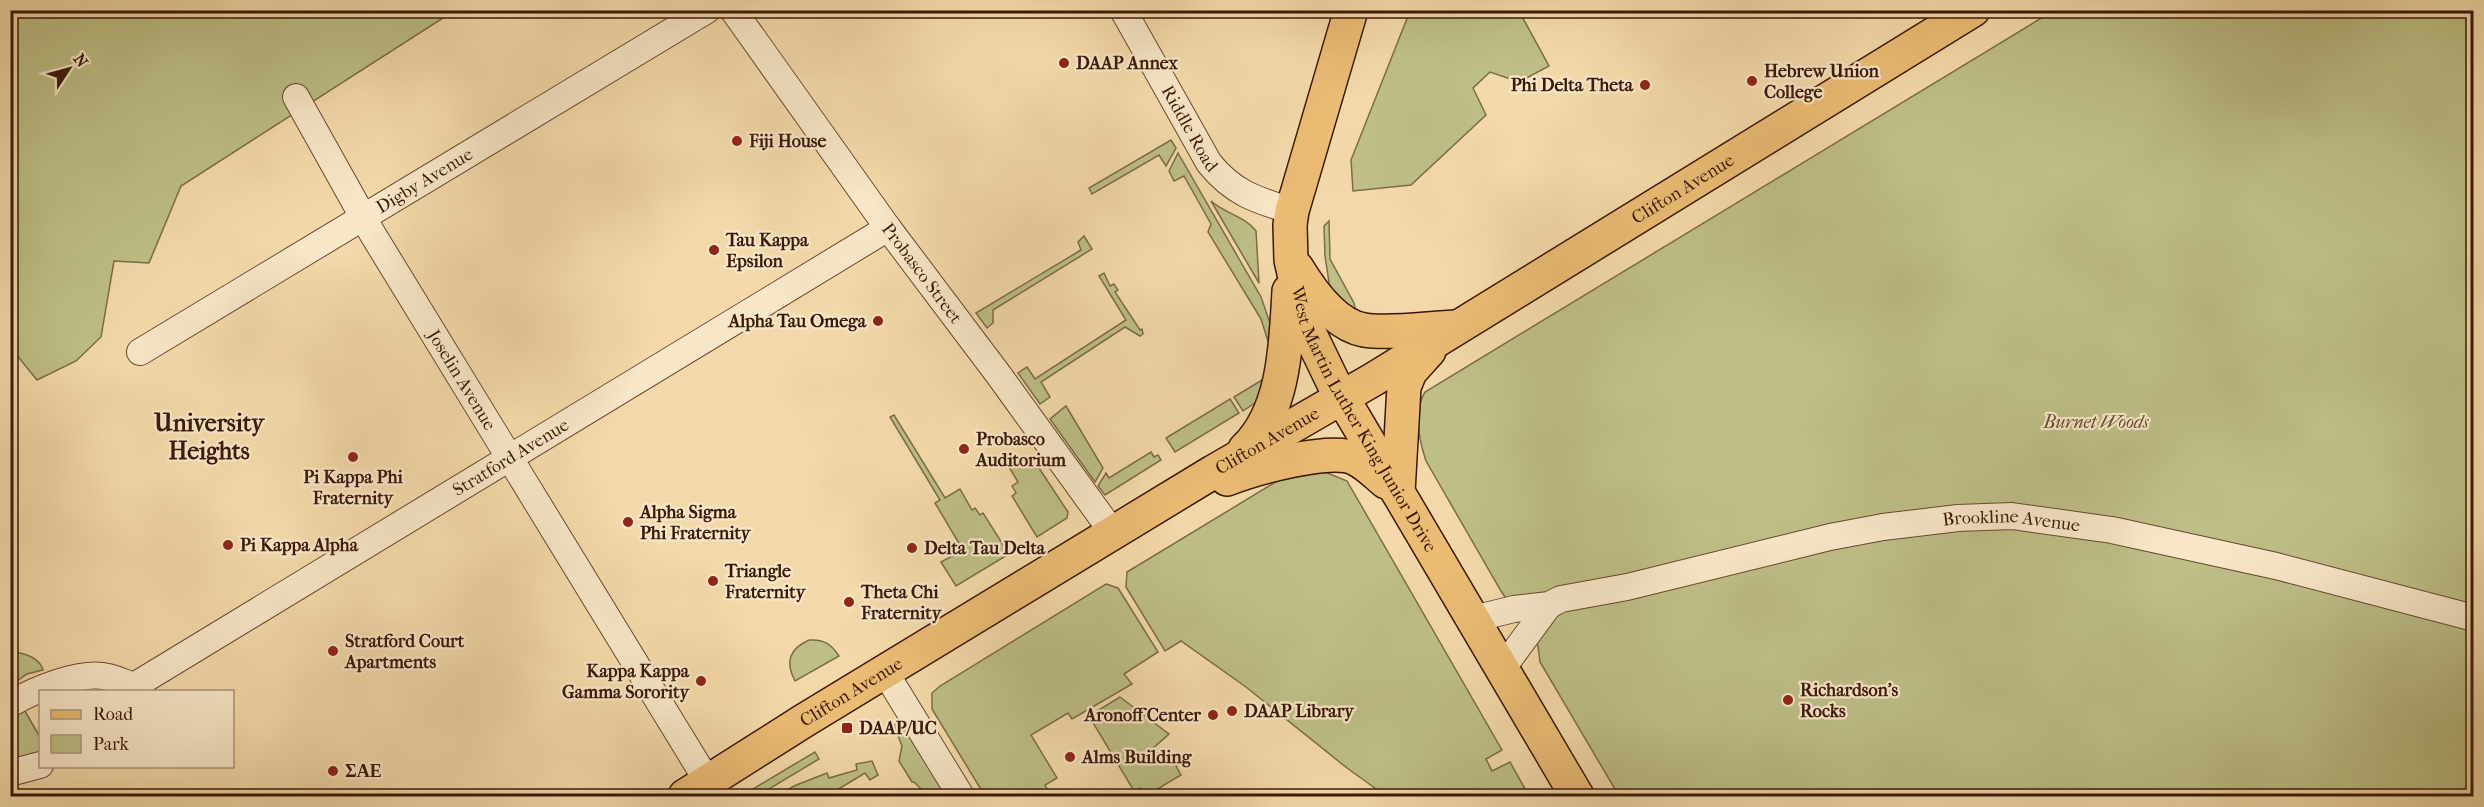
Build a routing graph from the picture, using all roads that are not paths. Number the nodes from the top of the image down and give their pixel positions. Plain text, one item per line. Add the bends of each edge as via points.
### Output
1 (707, 10) edge
2 (734, 10) edge
3 (1123, 10) edge
4 (1351, 10) edge
5 (1973, 10) edge
6 (296, 98) dead end
7 (1292, 211) junction
8 (363, 218) junction
9 (888, 228) junction
10 (1291, 260) junction
11 (1458, 327) junction
12 (140, 352) dead end
13 (1343, 398) junction
14 (508, 459) junction
15 (1234, 460) junction
16 (1398, 492) junction
17 (1164, 503) junction
18 (1113, 533) junction
19 (1549, 605) junction
20 (2474, 618) edge
21 (1473, 619) junction
22 (1502, 669) junction
23 (885, 672) junction
24 (133, 689) edge
25 (10, 704) edge
26 (39, 765) edge
27 (10, 772) edge
28 (697, 789) edge
29 (961, 796) edge
30 (1576, 796) edge

1 - 8 street, Digby Avenue
2 - 9 street, Probasco Street
3 - 7 street, Riddle Road via 1209,163 1240,192
4 - 7 main road, West Martin Luther King Junior Drive
5 - 11 main road, Clifton Avenue
6 - 8 street, Joselin Avenue
7 - 10 main road, West Martin Luther King Junior Drive
8 - 12 street, Digby Avenue
8 - 14 street, Joselin Avenue
9 - 14 street, Stratford Avenue
9 - 18 street, Probasco Street
10 - 11 main road via 1325,304 1361,330
10 - 13 main road, West Martin Luther King Junior Drive via 1306,326
10 - 15 main road via 1275,400 1260,432
11 - 13 main road, Clifton Avenue
11 - 16 main road via 1422,356 1404,387
13 - 15 main road, Clifton Avenue
13 - 16 main road, West Martin Luther King Junior Drive
14 - 24 street, Stratford Avenue
14 - 28 street, Joselin Avenue
15 - 17 main road, Clifton Avenue
16 - 17 main road via 1357,459 1330,455 1254,470
16 - 21 main road, West Martin Luther King Junior Drive
17 - 18 main road, Clifton Avenue
18 - 23 main road, Clifton Avenue
19 - 20 street, Brookline Avenue via 1561,599 1627,587 1830,537 1958,518 2012,516 2112,530 2276,566
19 - 21 street, Brookline Avenue
19 - 22 street
21 - 22 main road, West Martin Luther King Junior Drive
22 - 30 main road, West Martin Luther King Junior Drive
23 - 28 main road, Clifton Avenue
23 - 29 street
24 - 25 street, Stratford Avenue via 106,676 80,678 45,687
26 - 27 street

